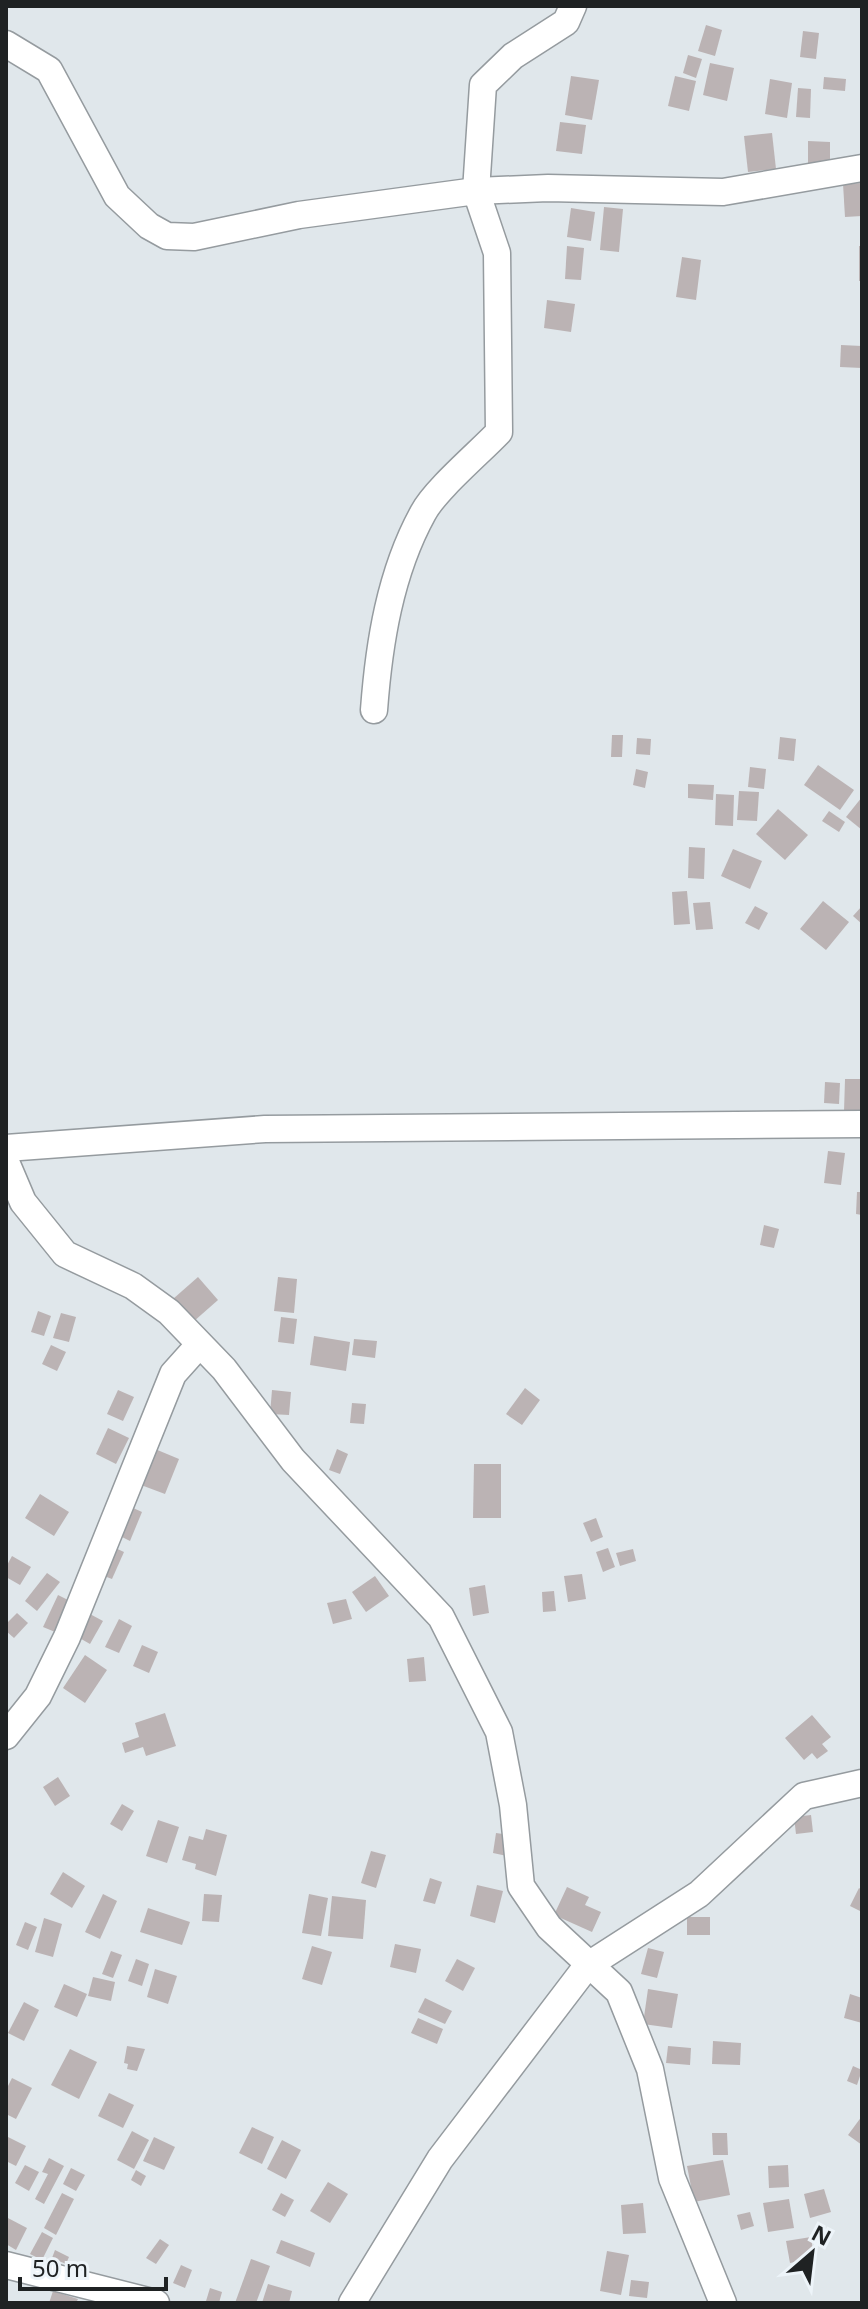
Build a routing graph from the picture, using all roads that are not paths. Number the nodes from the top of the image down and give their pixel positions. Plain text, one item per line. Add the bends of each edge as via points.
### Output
1 (573, 6) edge
2 (6, 44) edge
3 (862, 168) edge
4 (476, 191) junction
5 (374, 710) dead end
6 (862, 1124) edge
7 (6, 1148) edge
8 (6, 1162) edge
9 (199, 1345) junction
10 (6, 1736) edge
11 (862, 1783) edge
12 (587, 1966) junction
13 (6, 2265) edge
14 (156, 2303) edge
15 (352, 2303) edge
16 (723, 2303) edge

1 - 4 street via 566,22 513,56 483,85
2 - 4 street via 49,70 117,196 167,236 194,237 299,215
3 - 4 street via 723,192
4 - 5 street via 497,253 499,432 423,511 391,593 378,654
6 - 7 street via 265,1129
8 - 9 street via 23,1202 65,1254 133,1286 169,1312
9 - 10 street via 173,1374 56,1661 38,1696
9 - 12 street via 224,1369 293,1460 441,1617 499,1732 521,1886 549,1927
11 - 12 street via 804,1796 699,1894
12 - 15 street via 440,2159
12 - 16 street via 619,1992 650,2069 672,2178
13 - 14 street

